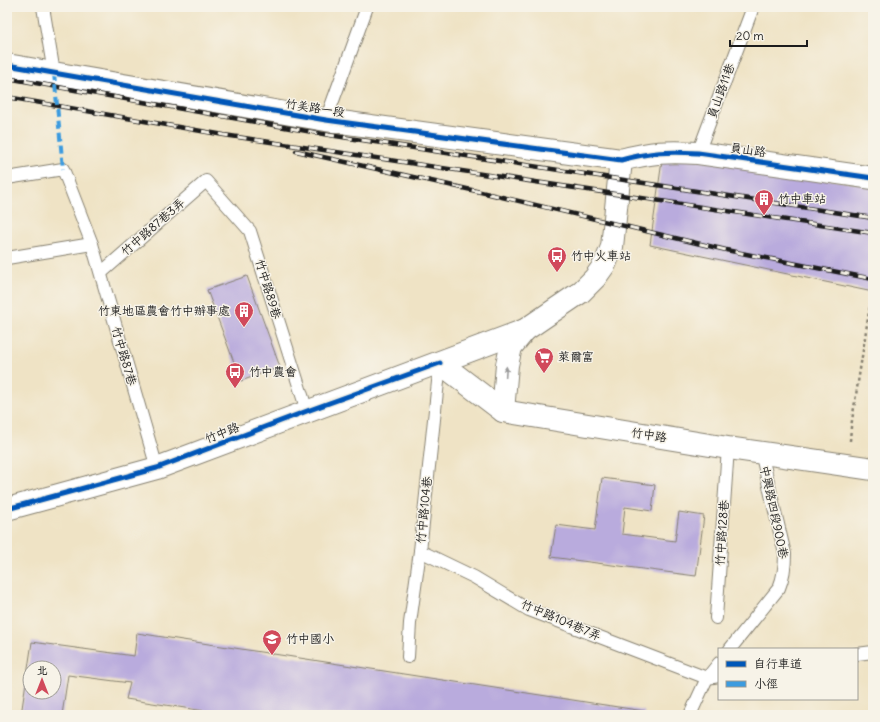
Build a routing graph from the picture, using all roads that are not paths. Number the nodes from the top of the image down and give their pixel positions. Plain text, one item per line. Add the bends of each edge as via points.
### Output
1 (43, 7) edge
2 (366, 7) edge
3 (753, 7) edge
4 (7, 65) edge
5 (54, 73) junction
6 (326, 120) junction
7 (698, 153) junction
8 (621, 160) junction
9 (7, 178) edge
10 (873, 178) edge
11 (206, 180) joint
12 (92, 244) junction
13 (7, 258) edge
14 (101, 273) junction
15 (525, 330) junction
16 (440, 363) junction
17 (306, 411) junction
18 (503, 411) junction
19 (728, 448) junction
20 (761, 452) junction
21 (156, 468) junction
22 (873, 469) edge
23 (7, 509) edge
24 (420, 551) junction
25 (716, 618) dead end
26 (731, 648) edge
27 (873, 652) edge
28 (858, 654) edge
29 (408, 657) dead end
30 (718, 665) edge
31 (713, 677) edge
32 (690, 715) edge

1 - 5 lane
2 - 6 lane
3 - 7 lane, 員山路11巷
4 - 5 street, 竹美路一段
5 - 6 street, 竹美路一段
6 - 8 street, 竹美路一段
7 - 8 street, 員山路 via 671,151
7 - 10 street, 員山路
8 - 15 street, 竹中路 via 612,247 605,264 581,292
9 - 12 lane, 竹中路87巷 via 63,169
11 - 14 lane, 竹中路87巷3弄
11 - 17 lane, 竹中路89巷 via 250,231
12 - 13 lane
12 - 14 lane, 竹中路87巷
14 - 21 lane, 竹中路87巷
15 - 16 street, 竹中路
18 -> 15 street via 511,347
16 - 17 street, 竹中路
16 - 18 street, 竹中路
16 - 24 lane, 竹中路104巷
17 - 21 street, 竹中路
18 - 19 street, 竹中路
19 - 20 street, 竹中路
19 - 25 lane, 竹中路128巷
20 - 22 street, 竹中路
20 - 26 lane, 中興路四段900巷 via 785,554 784,572 779,588
21 - 23 street, 竹中路
24 - 29 lane, 竹中路104巷
24 - 31 lane, 竹中路104巷7弄 via 474,577 529,610
27 - 28 lane
30 - 31 lane
31 - 32 lane

